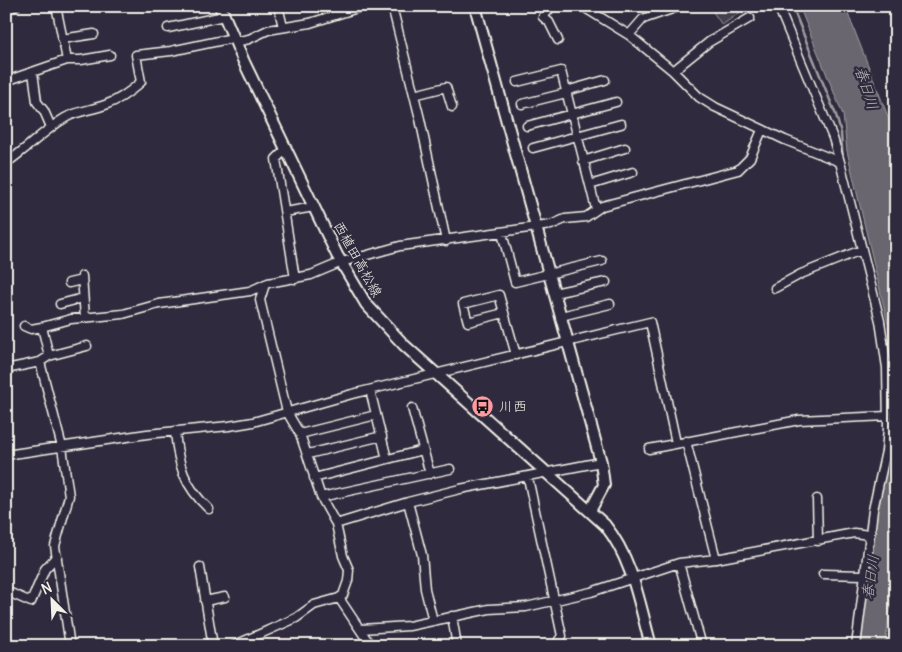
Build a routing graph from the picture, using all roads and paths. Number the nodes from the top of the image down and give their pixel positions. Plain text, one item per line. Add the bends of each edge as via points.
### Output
1 (16, 6) edge
2 (56, 6) edge
3 (278, 6) edge
4 (364, 6) edge
5 (392, 6) edge
6 (475, 6) edge
7 (552, 6) edge
8 (582, 6) edge
9 (681, 6) edge
10 (778, 6) edge
11 (6, 8) edge
12 (222, 11) edge
13 (750, 18) dead end
14 (168, 28) dead end
15 (283, 28) junction
16 (94, 34) dead end
17 (629, 35) junction
18 (62, 40) junction
19 (234, 40) junction
20 (558, 40) dead end
21 (110, 56) dead end
22 (67, 60) junction
23 (673, 71) junction
24 (33, 72) junction
25 (605, 80) dead end
26 (6, 81) edge
27 (518, 82) dead end
28 (566, 92) junction
29 (414, 95) junction
30 (616, 102) dead end
31 (522, 104) dead end
32 (452, 107) dead end
33 (572, 114) junction
34 (621, 124) dead end
35 (527, 126) dead end
36 (51, 127) junction
37 (762, 130) junction
38 (577, 137) junction
39 (532, 148) dead end
40 (625, 148) dead end
41 (286, 149) junction
42 (583, 161) junction
43 (840, 162) junction
44 (6, 163) edge
45 (633, 172) dead end
46 (590, 185) junction
47 (314, 207) junction
48 (596, 209) junction
49 (285, 212) junction
50 (537, 227) junction
51 (502, 233) junction
52 (446, 241) junction
53 (861, 250) junction
54 (602, 261) dead end
55 (342, 262) junction
56 (549, 274) junction
57 (295, 279) junction
58 (606, 282) dead end
59 (69, 283) dead end
60 (265, 284) junction
61 (775, 288) dead end
62 (250, 291) junction
63 (554, 293) junction
64 (83, 298) junction
65 (260, 300) junction
66 (60, 304) dead end
67 (610, 304) dead end
68 (504, 313) junction
69 (560, 316) junction
70 (85, 318) junction
71 (24, 326) dead end
72 (42, 327) junction
73 (567, 340) junction
74 (87, 346) dead end
75 (516, 355) junction
76 (49, 356) junction
77 (40, 362) junction
78 (891, 368) edge
79 (6, 369) edge
80 (438, 375) junction
81 (370, 390) junction
82 (412, 408) dead end
83 (287, 412) junction
84 (376, 415) junction
85 (888, 416) junction
86 (175, 431) junction
87 (300, 434) junction
88 (382, 436) junction
89 (686, 441) junction
90 (676, 443) junction
91 (62, 448) junction
92 (649, 449) dead end
93 (423, 450) junction
94 (6, 454) edge
95 (308, 454) junction
96 (387, 459) junction
97 (601, 462) junction
98 (450, 469) dead end
99 (430, 474) junction
100 (550, 474) junction
101 (314, 478) junction
102 (528, 478) junction
103 (321, 497) junction
104 (817, 499) dead end
105 (408, 502) junction
106 (209, 509) dead end
107 (590, 511) junction
108 (336, 524) junction
109 (869, 535) junction
110 (818, 541) junction
111 (57, 556) junction
112 (716, 559) junction
113 (679, 563) junction
114 (200, 567) dead end
115 (823, 574) dead end
116 (863, 574) junction
117 (633, 579) junction
118 (6, 592) edge
119 (225, 597) dead end
120 (339, 598) junction
121 (555, 600) junction
122 (205, 602) junction
123 (452, 616) junction
124 (433, 621) junction
125 (361, 629) junction
126 (70, 646) edge
127 (213, 646) edge
128 (233, 646) edge
129 (372, 646) edge
130 (457, 646) edge
131 (560, 646) edge
132 (651, 646) edge
133 (702, 646) edge
134 (856, 646) edge

1 - 11 street
2 - 18 street
3 - 15 street
4 - 15 street
5 - 29 street
6 - 50 main road
7 - 20 street via 543,17
8 - 17 street
9 - 17 street via 643,19
10 - 43 street
12 - 14 street
12 - 19 main road, 西植田高松線
13 - 23 street via 709,42
15 - 19 street via 268,30 249,40
16 - 18 street
17 - 23 street
18 - 22 street
19 - 36 street via 136,55 141,82 131,91 118,100 66,117
19 - 41 main road, 西植田高松線
21 - 22 street
22 - 24 street
23 - 37 street via 699,97
24 - 26 street
24 - 36 street via 37,102
25 - 28 street
27 - 28 street via 561,71
28 - 31 street
28 - 33 street
29 - 32 street via 446,86
29 - 52 street
30 - 33 street
33 - 35 street
33 - 38 street
34 - 38 street
36 - 44 street
37 - 43 street
37 - 48 street via 750,158 738,170
38 - 39 street
38 - 42 street
40 - 42 street
41 - 47 main road, 西植田高松線
41 - 49 street via 276,159
42 - 46 street
43 - 53 street
45 - 46 street
46 - 48 street
47 - 49 street
47 - 55 main road, 西植田高松線
48 - 50 street via 580,219 568,218
49 - 57 street
50 - 51 street
50 - 56 main road
51 - 52 street
51 - 56 street via 515,282
52 - 55 street via 400,246
53 - 61 street
53 - 78 street
54 - 56 street
55 - 57 street
55 - 80 main road, 西植田高松線 via 366,304 382,323
56 - 63 main road
57 - 60 street
58 - 63 street
59 - 64 street via 82,278
60 - 62 street
60 - 65 street
62 - 65 street
62 - 70 street
63 - 69 main road
64 - 66 street
64 - 70 street
65 - 83 street
67 - 69 street
68 - 68 street via 499,295 463,304 468,322
68 - 75 street
69 - 73 main road
70 - 72 street
71 - 72 street via 31,329
72 - 76 street
73 - 75 street
73 - 90 street via 650,322
73 - 97 main road
74 - 76 street
75 - 80 street
76 - 77 street
77 - 79 street
77 - 91 street
78 - 85 street
80 - 81 street
80 - 100 main road, 西植田高松線
81 - 83 street
81 - 84 street
82 - 93 street
83 - 86 street via 229,426
83 - 87 street
84 - 87 street
84 - 88 street
85 - 89 street via 799,420
85 - 109 street via 886,451
86 - 91 street
86 - 106 street via 177,456 188,488
87 - 95 street
88 - 95 street
88 - 96 street
89 - 90 street
89 - 112 street
90 - 92 street
91 - 94 street
91 - 111 street via 69,496 55,546
93 - 96 street
93 - 99 street
95 - 101 street
96 - 101 street
97 - 100 street
97 - 107 main road via 604,485
98 - 99 street
99 - 103 street
100 - 102 street
100 - 107 main road, 西植田高松線
101 - 103 street
102 - 105 street via 460,489
102 - 121 street
103 - 108 street
104 - 110 street
105 - 108 street
105 - 124 street via 422,554
107 - 117 main road, 西植田高松線 via 615,538 629,563
108 - 120 street via 349,570 343,595
109 - 110 street via 854,532
109 - 116 street
110 - 112 street
111 - 118 street via 45,568 31,602
111 - 126 street
112 - 113 street
113 - 117 street
113 - 133 street
114 - 122 street
115 - 116 street
116 - 134 street
117 - 121 street
117 - 132 main road, 西植田高松線
119 - 122 street
120 - 125 street
120 - 128 street via 314,605 296,618
121 - 123 street
121 - 131 street via 562,636
122 - 127 street
123 - 124 street
123 - 130 street
124 - 125 street
125 - 129 street

